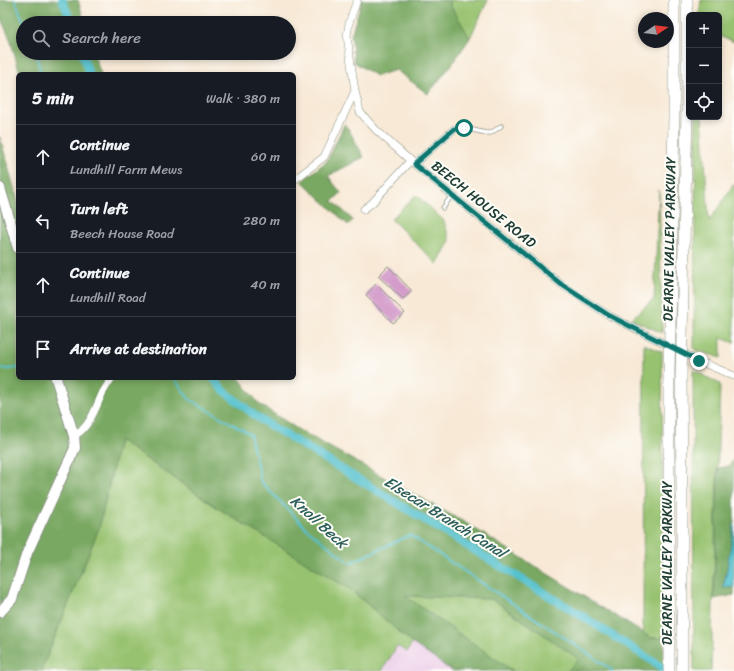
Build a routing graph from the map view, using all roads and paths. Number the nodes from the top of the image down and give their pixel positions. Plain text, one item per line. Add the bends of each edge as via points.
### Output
1 (357, 0) edge
2 (674, 0) edge
3 (687, 0) edge
4 (355, 91) junction
5 (501, 126) dead end
6 (454, 129) joint
7 (412, 163) junction
8 (296, 178) edge
9 (0, 188) edge
10 (452, 195) junction
11 (443, 208) dead end
12 (364, 209) dead end
13 (16, 241) edge
14 (734, 376) edge
15 (57, 380) edge
16 (111, 380) edge
17 (74, 436) junction
18 (0, 612) edge
19 (669, 671) edge
20 (682, 671) edge

1 - 4 street, BEECH HOUSE ROAD via 347,36
2 - 19 highway, DEARNE VALLEY PARKWAY, bridge via 669,373
3 - 20 highway, DEARNE VALLEY PARKWAY, bridge via 681,376
4 - 7 street, BEECH HOUSE ROAD via 360,112
4 - 8 street via 324,157
5 - 6 lane via 491,133 464,128
6 - 7 street
7 - 10 street, BEECH HOUSE ROAD
7 - 12 street
9 - 13 main road
10 - 11 lane
10 - 14 street, BEECH HOUSE ROAD via 562,285 610,316
15 - 17 main road
16 - 17 street via 85,427
17 - 18 main road via 75,448 27,553 12,598

